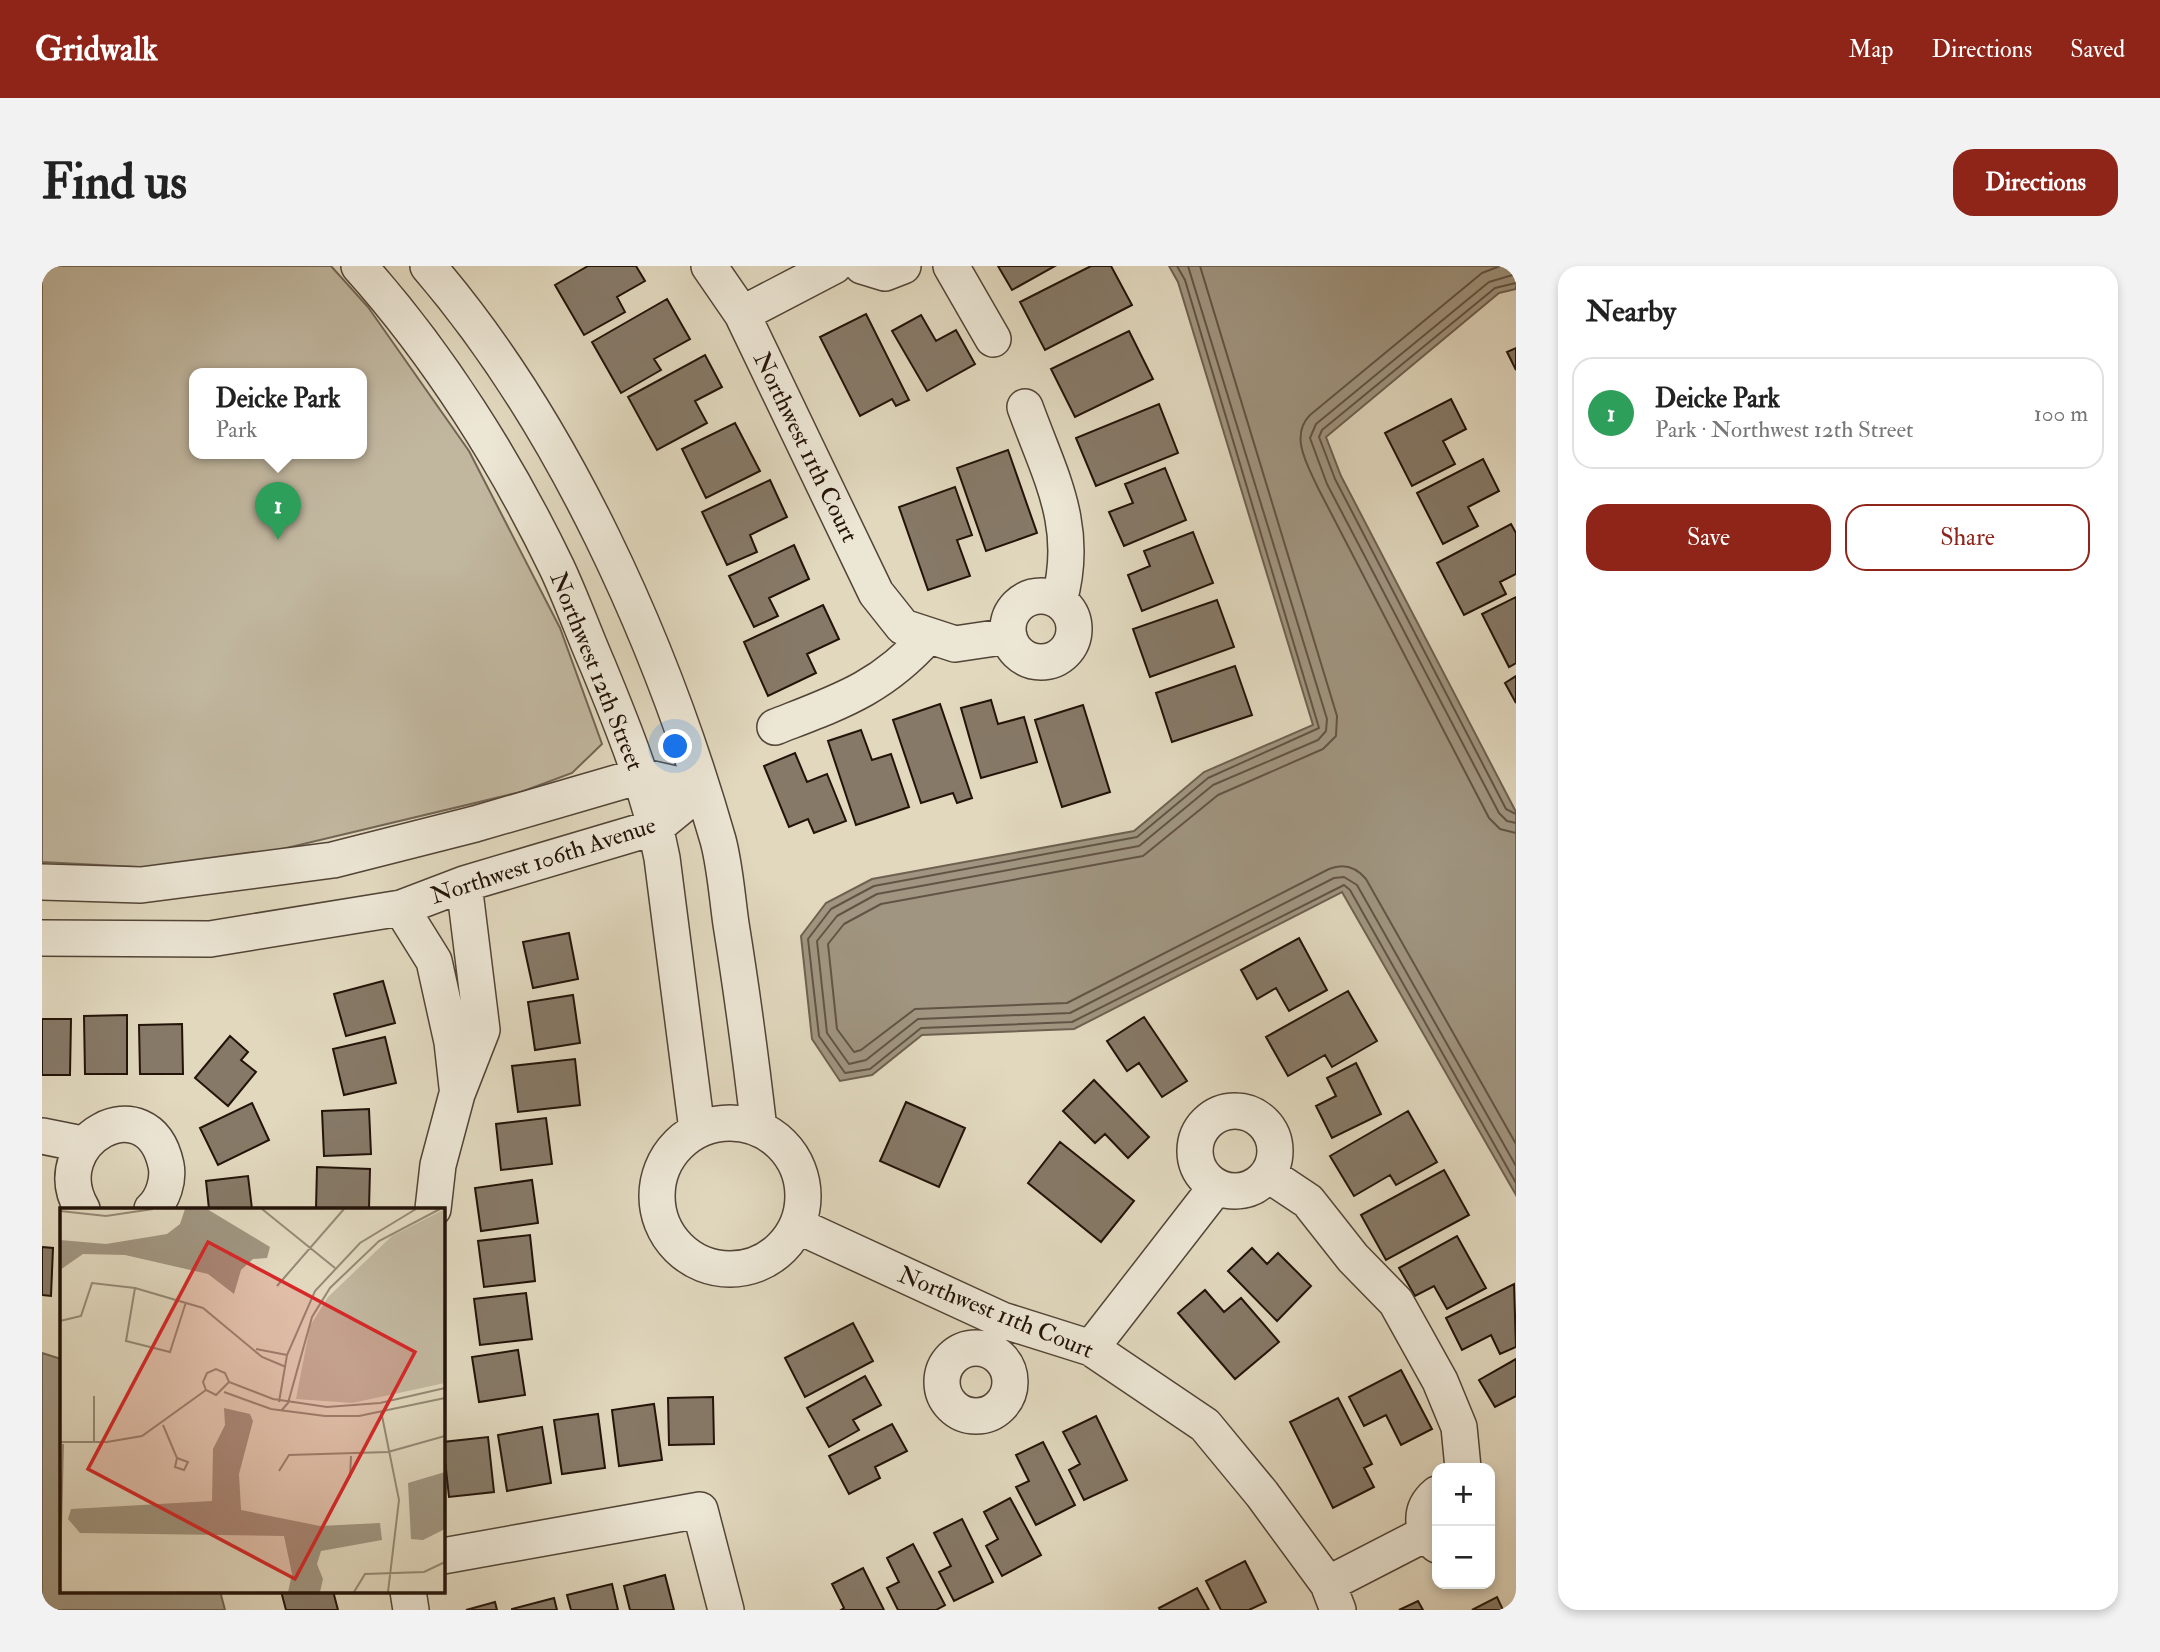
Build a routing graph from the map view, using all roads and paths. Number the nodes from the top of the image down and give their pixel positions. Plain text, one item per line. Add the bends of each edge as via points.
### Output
1 (359, 266) edge
2 (709, 266) edge
3 (834, 266) edge
4 (862, 266) edge
5 (904, 266) edge
6 (951, 266) edge
7 (439, 270) edge
8 (397, 308) junction
9 (742, 314) junction
10 (993, 339) dead end
11 (1025, 407) dead end
12 (1059, 601) junction
13 (916, 631) junction
14 (1009, 636) junction
15 (775, 727) dead end
16 (640, 776) junction
17 (701, 790) junction
18 (656, 827) junction
19 (42, 882) edge
20 (464, 884) junction
21 (401, 908) junction
22 (42, 938) edge
23 (457, 1094) junction
24 (759, 1129) junction
25 (697, 1130) junction
26 (42, 1136) edge
27 (77, 1143) junction
28 (1269, 1175) junction
29 (1216, 1187) junction
30 (81, 1208) edge
31 (153, 1208) edge
32 (433, 1208) edge
33 (798, 1226) junction
34 (1091, 1348) junction
35 (1463, 1463) edge
36 (1432, 1501) edge
37 (1432, 1539) edge
38 (444, 1556) edge
39 (408, 1592) edge
40 (1333, 1597) edge
41 (411, 1610) edge
42 (726, 1610) edge

1 - 8 street, Northwest 12th Street
2 - 9 street, Northwest 11th Court
3 - 9 street
4 - 5 street via 885,273
6 - 10 street
7 - 8 street
7 - 17 street via 515,380 610,552 685,736
8 - 16 street, Northwest 12th Street via 478,425 557,568
9 - 13 street, Northwest 11th Court via 876,593
11 - 12 street via 1065,517 1066,574
12 - 14 street via 1038,596 1018,605 1011,614
12 - 14 street via 1075,628 1069,649 1061,656 1052,661 1030,661 1020,655
13 - 14 street via 954,644
13 - 15 street via 909,657 872,686
16 - 17 street, Northwest 106th Avenue
16 - 18 street, Northwest 12th Street
16 - 19 street, Northwest 106th Avenue via 333,860 141,885
17 - 18 street, Northwest 106th Avenue
17 - 24 street via 718,842 746,1012
18 - 20 street, Northwest 106th Avenue
18 - 25 street, Northwest 12th Street
20 - 21 street, Northwest 106th Avenue
20 - 23 street via 481,1030
21 - 22 street, Northwest 106th Avenue via 210,939
21 - 23 street via 434,961 452,1042
23 - 32 street via 438,1165
24 - 25 street via 728,1123
24 - 33 street via 779,1141 794,1159 802,1180
25 - 33 street via 674,1147 660,1172 657,1192 664,1229 681,1252 706,1267 735,1270 763,1263 786,1245
26 - 27 street
27 - 30 street via 68,1160 67,1180
27 - 31 street via 92,1130 110,1124 130,1125 148,1134 161,1149 167,1168 166,1187
28 - 29 street via 1254,1188 1235,1192
28 - 29 street via 1275,1157 1273,1138 1262,1121 1245,1112 1226,1112 1209,1121 1198,1137 1195,1156 1202,1174
28 - 35 street via 1308,1201 1353,1258 1396,1302 1459,1427
29 - 34 street
33 - 34 street, Northwest 11th Court via 995,1336
34 - 40 street, Northwest 11th Court via 1205,1425 1262,1494
36 - 37 street via 1425,1511
37 - 40 street
38 - 42 street via 700,1510
39 - 41 street

